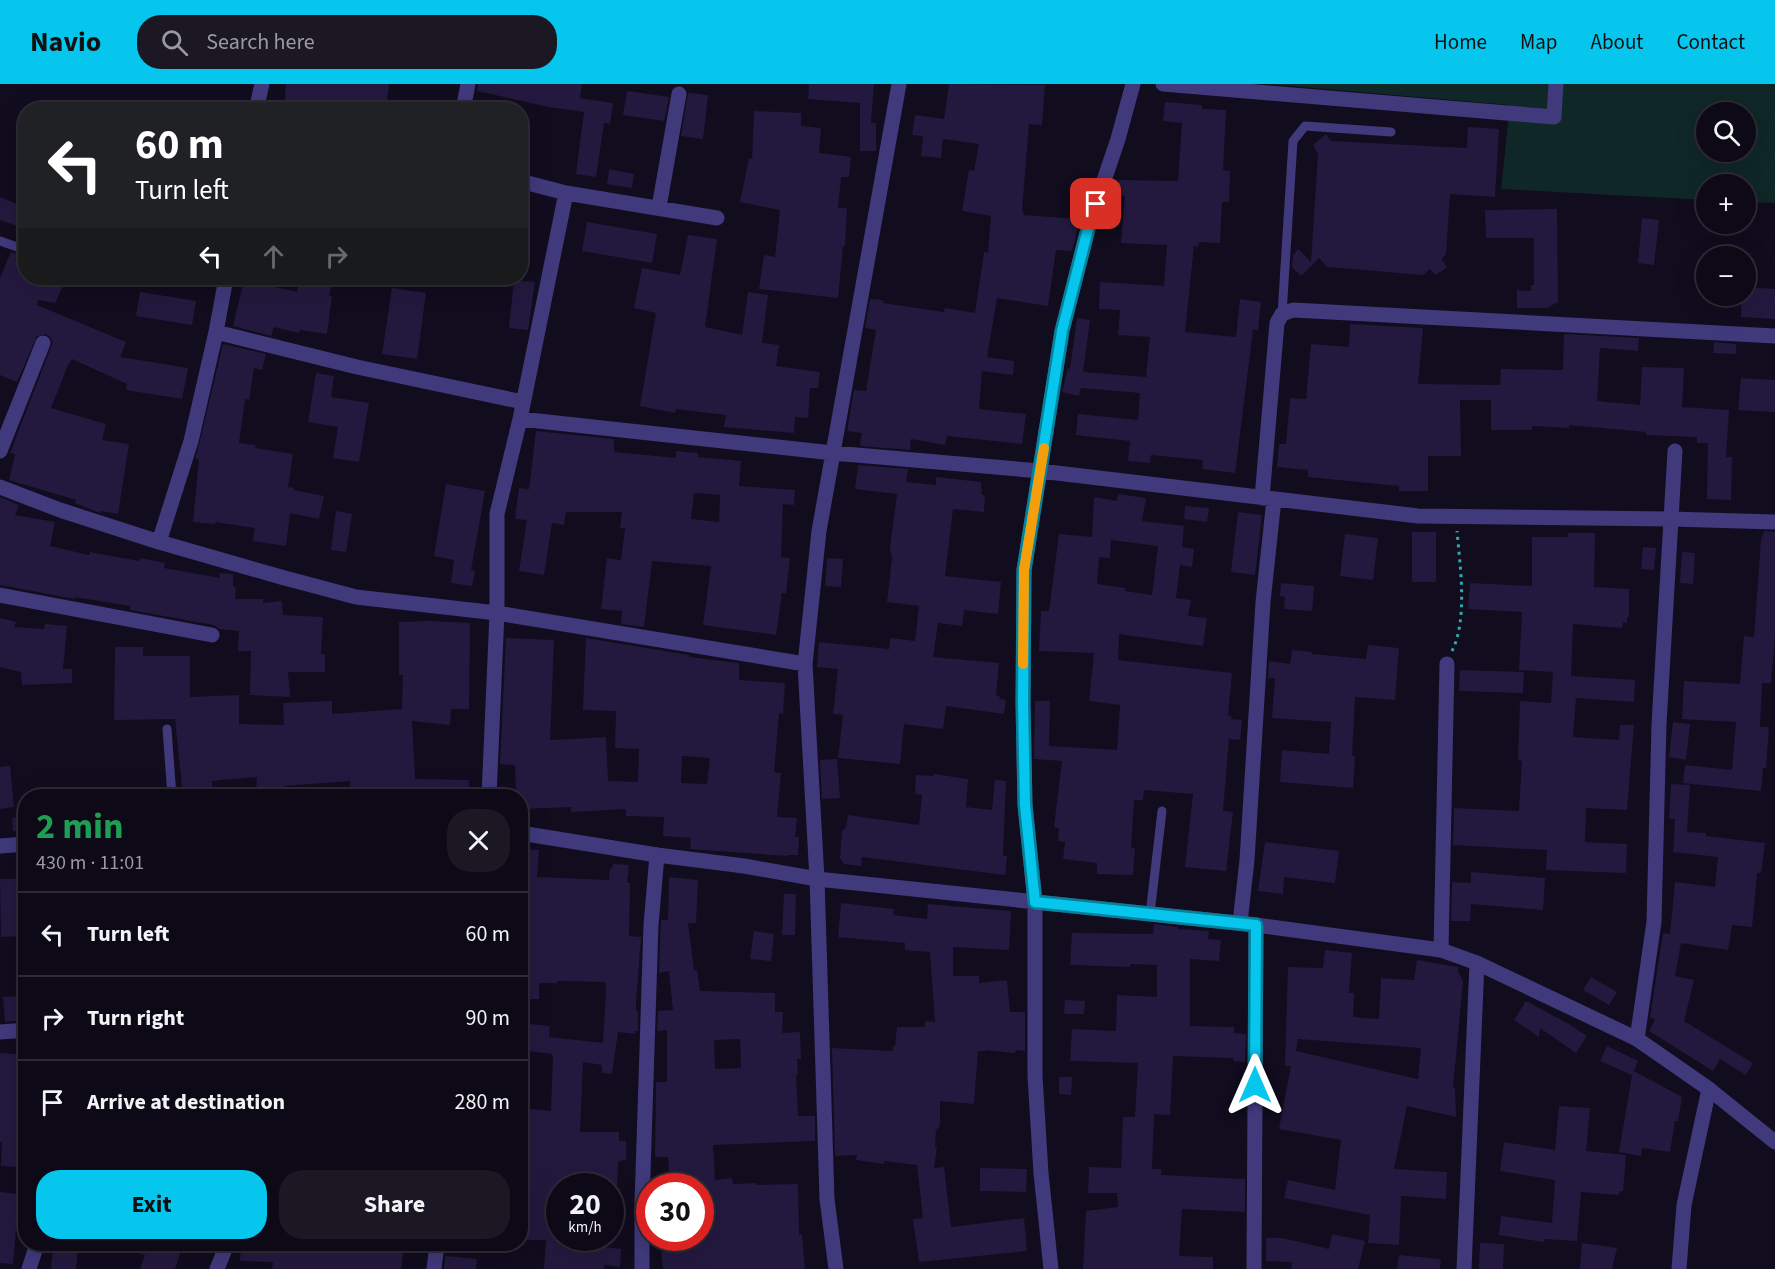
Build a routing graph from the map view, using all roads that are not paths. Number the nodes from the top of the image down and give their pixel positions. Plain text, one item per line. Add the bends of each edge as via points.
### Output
1 (262, 84) edge
2 (468, 84) edge
3 (899, 84) edge
4 (1133, 84) edge
5 (1163, 84) edge
6 (1556, 84) edge
7 (1341, 91) edge
8 (679, 94) dead end
9 (258, 102) edge
10 (465, 102) edge
11 (1391, 132) dead end
12 (528, 183) edge
13 (566, 193) junction
14 (659, 207) junction
15 (717, 218) dead end
16 (0, 241) edge
17 (18, 247) edge
18 (225, 285) edge
19 (1282, 314) junction
20 (216, 332) junction
21 (1775, 336) edge
22 (43, 343) dead end
23 (523, 402) junction
24 (520, 419) junction
25 (0, 451) edge
26 (1675, 451) dead end
27 (833, 453) junction
28 (1040, 471) junction
29 (0, 487) edge
30 (1268, 499) junction
31 (1671, 519) junction
32 (1775, 522) edge
33 (159, 542) junction
34 (0, 595) edge
35 (497, 613) junction
36 (212, 635) dead end
37 (805, 664) junction
38 (1447, 664) road end
39 (167, 729) dead end
40 (171, 789) edge
41 (489, 789) edge
42 (1162, 810) dead end
43 (528, 834) edge
44 (18, 845) edge
45 (0, 846) edge
46 (657, 855) junction
47 (817, 879) junction
48 (1035, 902) junction
49 (1150, 914) junction
50 (1248, 924) junction
51 (1441, 950) junction
52 (1477, 963) junction
53 (18, 1031) edge
54 (0, 1032) edge
55 (1638, 1039) junction
56 (1709, 1089) junction
57 (1775, 1142) edge
58 (35, 1251) edge
59 (224, 1251) edge
60 (436, 1251) edge
61 (29, 1269) edge
62 (217, 1269) edge
63 (434, 1269) edge
64 (642, 1269) edge
65 (836, 1269) edge
66 (1051, 1269) edge
67 (1254, 1269) edge
68 (1464, 1269) edge
69 (1679, 1269) edge

1 - 9 street
2 - 10 street
3 - 27 street
4 - 28 street via 1089,225 1062,331
5 - 7 street
6 - 7 street via 1554,117
8 - 14 street
11 - 19 lane via 1305,126 1293,141
12 - 13 street
13 - 14 street
13 - 23 street
14 - 15 street
16 - 17 lane
18 - 20 street
19 - 21 street via 1293,310
19 - 30 street via 1277,323
20 - 23 street
20 - 33 street via 191,441
22 - 25 street
23 - 24 street
24 - 27 street
24 - 35 street via 497,514
26 - 31 street
27 - 28 street
27 - 37 street via 819,531
28 - 30 street
28 - 48 street via 1024,570 1025,805
29 - 33 street
30 - 31 street via 1418,516
30 - 50 street via 1247,860
31 - 32 street
31 - 55 street via 1659,724 1654,922
33 - 35 street via 356,597
34 - 36 street
35 - 37 street
35 - 41 street
37 - 47 street
38 - 51 street
39 - 40 lane
42 - 49 lane
43 - 46 street
44 - 45 street
46 - 47 street
46 - 64 street via 650,948
47 - 48 street
47 - 65 street via 827,1199
48 - 49 street
48 - 66 street via 1035,1076
49 - 50 street
50 - 51 street
50 - 67 street
51 - 52 street
52 - 55 street
52 - 68 street
53 - 54 street
55 - 56 street
56 - 57 street
56 - 69 street via 1684,1204
58 - 61 street
59 - 62 street
60 - 63 street

